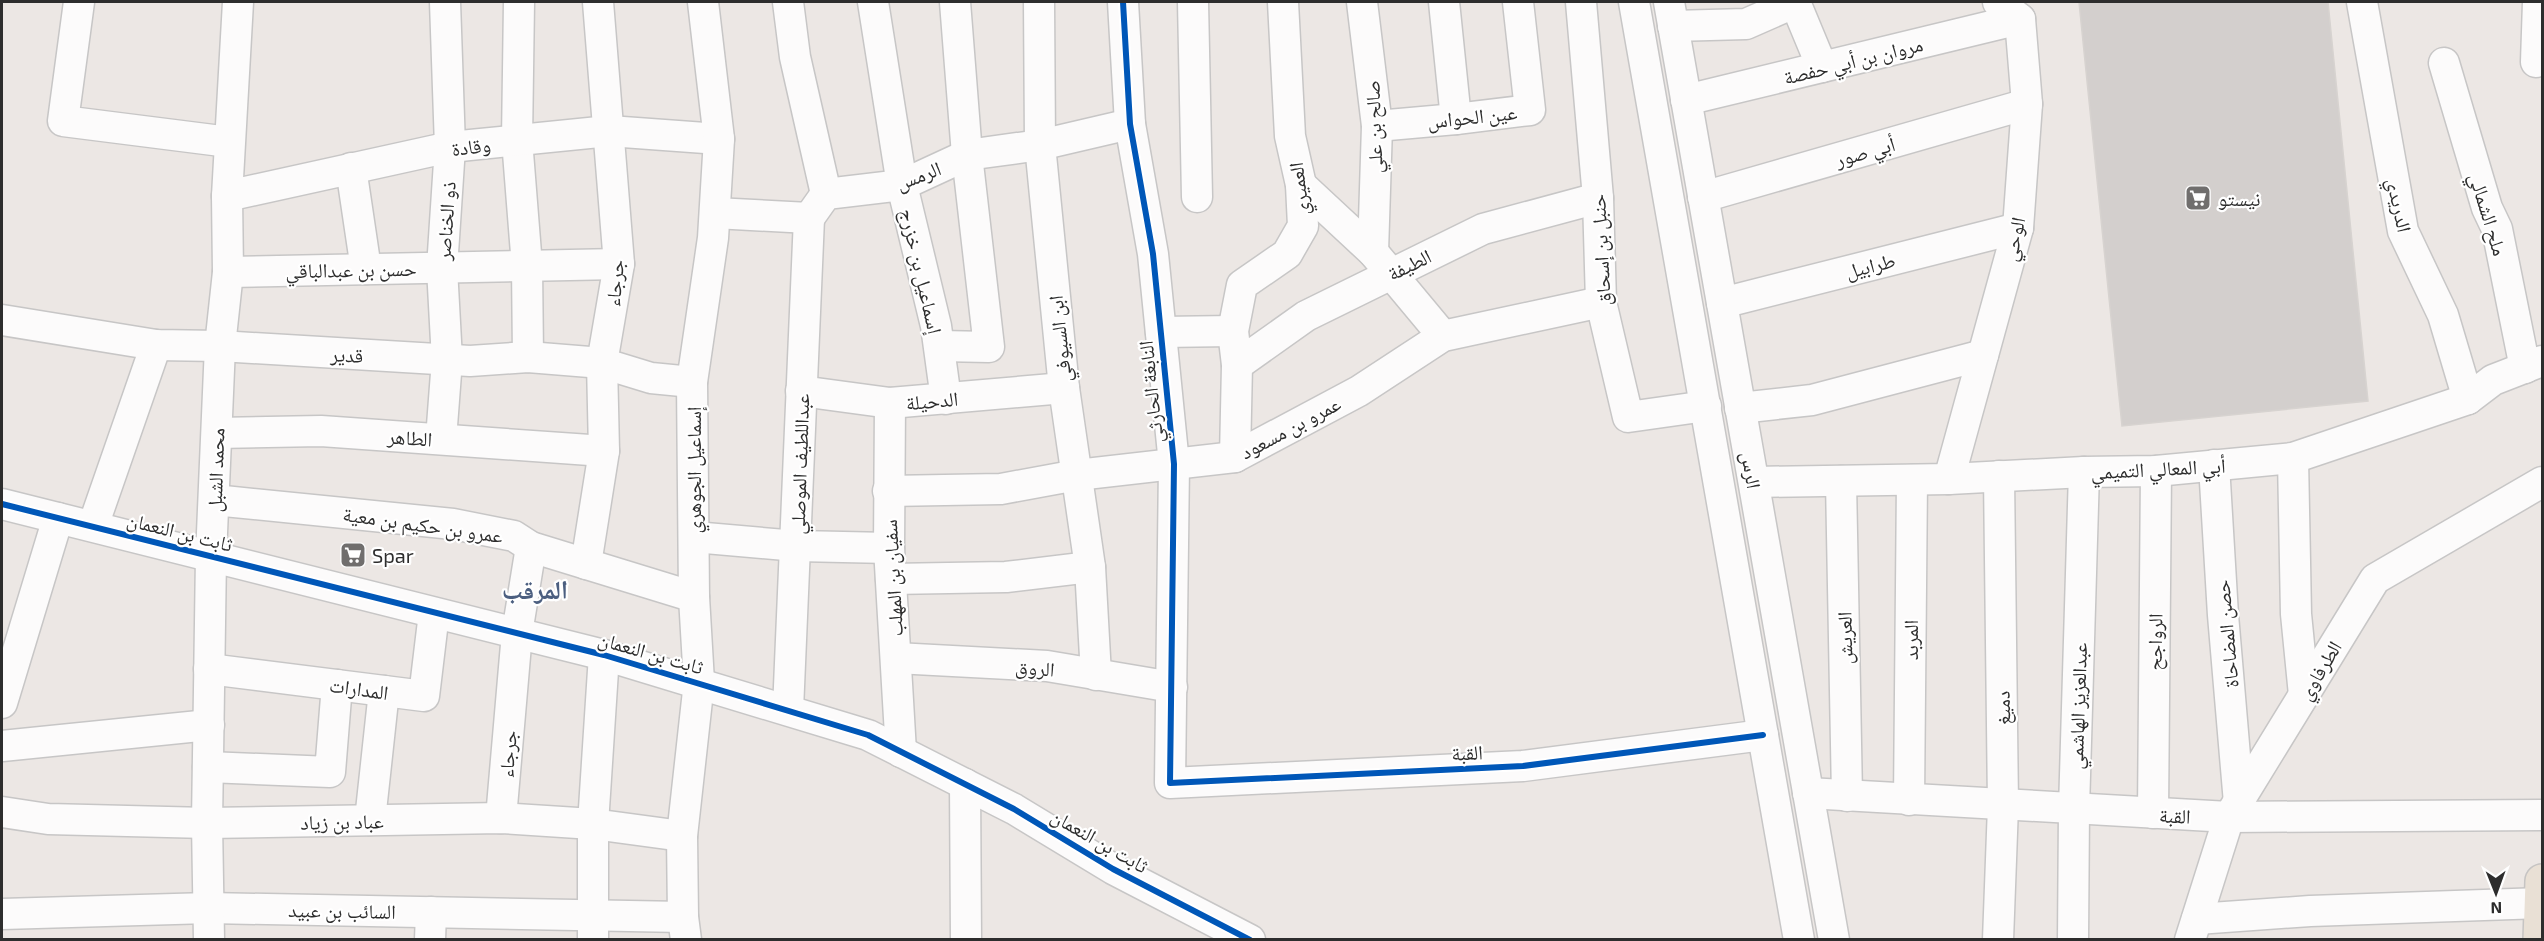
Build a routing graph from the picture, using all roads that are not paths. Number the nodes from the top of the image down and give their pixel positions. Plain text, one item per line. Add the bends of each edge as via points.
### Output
1 (79, 2) edge
2 (238, 2) edge
3 (446, 2) edge
4 (519, 2) edge
5 (598, 2) edge
6 (703, 2) edge
7 (788, 2) edge
8 (873, 2) edge
9 (955, 2) edge
10 (1039, 2) edge
11 (1123, 2) edge
12 (1193, 2) edge
13 (1283, 2) edge
14 (1362, 2) edge
15 (1444, 2) edge
16 (1518, 2) edge
17 (1581, 2) edge
18 (1635, 2) edge
19 (1796, 2) edge
20 (2362, 2) edge
21 (2538, 2) edge
22 (2009, 10) edge
23 (1671, 14) edge
24 (2536, 62) dead end
25 (2444, 63) dead end
26 (1822, 67) junction
27 (1686, 100) junction
28 (2027, 104) junction
29 (1456, 119) junction
30 (1130, 124) junction
31 (1377, 126) junction
32 (609, 131) junction
33 (719, 139) junction
34 (517, 140) junction
35 (230, 142) junction
36 (1040, 146) junction
37 (450, 147) junction
38 (967, 155) junction
39 (351, 168) junction
40 (902, 185) junction
41 (1302, 185) junction
42 (826, 194) junction
43 (227, 196) junction
44 (1197, 197) dead end
45 (1703, 197) junction
46 (1598, 198) junction
47 (715, 213) junction
48 (809, 218) junction
49 (2018, 228) junction
50 (1381, 263) junction
51 (619, 264) junction
52 (527, 266) junction
53 (442, 268) junction
54 (366, 269) junction
55 (228, 272) junction
56 (1600, 302) junction
57 (1722, 303) junction
58 (2, 320) edge
59 (1233, 331) junction
60 (1161, 332) junction
61 (1443, 336) junction
62 (156, 345) junction
63 (220, 346) junction
64 (940, 346) junction
65 (1983, 355) junction
66 (528, 357) junction
67 (447, 360) junction
68 (603, 363) junction
69 (1237, 365) junction
70 (2534, 365) edge
71 (692, 382) junction
72 (1064, 388) junction
73 (801, 391) junction
74 (946, 399) junction
75 (2468, 399) junction
76 (890, 403) junction
77 (1706, 406) junction
78 (1740, 408) junction
79 (217, 433) junction
80 (441, 439) junction
81 (604, 451) junction
82 (1235, 457) junction
83 (2293, 458) junction
84 (1174, 464) junction
85 (2214, 465) junction
86 (2156, 471) junction
87 (2084, 472) junction
88 (1077, 475) junction
89 (1999, 476) junction
90 (1949, 479) junction
91 (1912, 480) junction
92 (1841, 481) junction
93 (1754, 482) junction
94 (2542, 482) edge
95 (888, 491) junction
96 (214, 500) junction
97 (2, 504) edge
98 (58, 518) junction
99 (93, 526) junction
100 (694, 537) junction
101 (796, 546) junction
102 (531, 547) junction
103 (889, 548) junction
104 (211, 556) junction
105 (586, 564) junction
106 (1090, 567) junction
107 (891, 579) junction
108 (694, 597) junction
109 (434, 613) junction
110 (517, 633) junction
111 (604, 655) junction
112 (896, 658) junction
113 (209, 669) junction
114 (1096, 675) junction
115 (699, 682) junction
116 (337, 685) junction
117 (1172, 687) junction
118 (384, 691) junction
119 (3, 693) edge
120 (2304, 695) junction
121 (788, 710) junction
122 (209, 725) junction
123 (1763, 735) junction
124 (2, 746) edge
125 (901, 752) junction
126 (208, 767) junction
127 (1170, 783) joint
128 (965, 784) junction
129 (1808, 794) junction
130 (1847, 796) junction
131 (1909, 800) junction
132 (2002, 806) junction
133 (2074, 809) junction
134 (2234, 810) junction
135 (2, 812) edge
136 (2153, 813) junction
137 (2542, 815) edge
138 (501, 818) junction
139 (369, 820) junction
140 (207, 823) junction
141 (593, 824) junction
142 (682, 836) junction
143 (2542, 892) edge
144 (209, 908) junction
145 (2, 914) edge
146 (431, 926) edge
147 (593, 927) edge
148 (685, 928) edge
149 (2193, 929) edge
150 (209, 939) edge
151 (966, 939) edge
152 (1250, 939) edge
153 (1799, 939) edge
154 (1834, 939) edge
155 (1998, 939) edge
156 (2073, 939) edge
157 (2540, 939) edge

1 - 35 street via 63,121
2 - 35 street, محمد الشبل
3 - 37 street, ذو الخناصر
4 - 34 street
5 - 32 street, جرجاء
6 - 33 street, إسماعيل الجوهري
7 - 42 street via 795,57
8 - 40 street, إسماعيل بن خزرج
9 - 38 street
10 - 36 street, ابن السيوفي
11 - 30 street, النابغة الحارثي
12 - 44 street
13 - 41 street, العميري via 1290,136
14 - 31 street, صالح بن علي
15 - 29 street
16 - 29 street, عين الحواس via 1530,110
17 - 46 street, حنبل بن إسحاق
18 - 77 street, الرس
19 - 23 street via 1746,24
19 - 26 street
20 - 75 street, الدريدي via 2403,231 2443,315
21 - 24 street
22 - 26 street, مروان بن أبي حفصة
22 - 28 street, الوحي
23 - 27 street, الرس
25 - 70 street, ملح الشمالي via 2487,208 2497,229
26 - 27 street, مروان بن أبي حفصة
27 - 45 street, الرس
28 - 45 street, أبي صور
28 - 49 street, الوحي
29 - 31 street, عين الحواس
30 - 36 street, الرمس
30 - 60 street, النابغة الحارثي via 1153,254
31 - 50 street, صالح بن علي
32 - 33 street, وقادة
32 - 34 street, وقادة
32 - 51 street, جرجاء
33 - 47 street, إسماعيل الجوهري
34 - 37 street, وقادة
34 - 52 street
35 - 43 street, محمد الشبل
36 - 38 street, الرمس
36 - 72 street, ابن السيوفي
37 - 39 street, وقادة
37 - 53 street, ذو الخناصر
38 - 40 street, الرمس
38 - 64 street via 989,347
39 - 43 street, وقادة
39 - 54 street
40 - 42 street, الرمس
40 - 64 street, إسماعيل بن خزرج
41 - 50 street
41 - 59 street, العميري via 1303,226 1287,254 1242,285
42 - 48 street
43 - 55 street, محمد الشبل
45 - 57 street, الرس
46 - 50 street, الطيفة via 1483,229
46 - 56 street, حنبل بن إسحاق
47 - 48 street
47 - 71 street, إسماعيل الجوهري
48 - 73 street, عبداللطيف الموصلي
49 - 57 street, طرابيل
49 - 65 street, الوحي
50 - 61 street
50 - 69 street, الطيفة
51 - 52 street, حسن بن عبدالباقي
51 - 68 street, جرجاء
52 - 53 street, حسن بن عبدالباقي
52 - 66 street
53 - 54 street, حسن بن عبدالباقي
53 - 67 street, ذو الخناصر
54 - 55 street, حسن بن عبدالباقي
55 - 63 street, محمد الشبل
56 - 61 street, عمرو بن مسعود
56 - 77 street, حنبل بن إسحاق via 1628,417
57 - 78 street, الرس
58 - 62 street, قدير
59 - 60 street
59 - 69 street, العميري
60 - 84 street, النابغة الحارثي
61 - 82 street, عمرو بن مسعود via 1359,391
62 - 63 street, قدير
62 - 99 street
63 - 67 street, قدير
63 - 79 street, محمد الشبل
64 - 74 street, إسماعيل بن خزرج
65 - 78 street via 1812,400
65 - 90 street, الوحي
66 - 67 street, قدير
66 - 68 street, قدير
67 - 80 street, ذو الخناصر
68 - 71 street, قدير via 651,378
68 - 81 street, جرجاء
69 - 82 street, العميري
70 - 75 street, أبي المعالي التميمي via 2493,380
71 - 100 street, إسماعيل الجوهري
72 - 74 street, الدحيلة
72 - 88 street, ابن السيوفي
73 - 76 street, الدحيلة
73 - 101 street, عبداللطيف الموصلي
74 - 76 street, الدحيلة
75 - 83 street, أبي المعالي التميمي
76 - 95 street, سفيان بن المهلب
77 - 123 street, الرس
78 - 93 street, الرس
79 - 80 street, الطاهر via 321,431
79 - 96 street, محمد الشبل
80 - 81 street, الطاهر
81 - 105 street, جرجاء
82 - 84 street, عمرو بن مسعود
83 - 85 street, أبي المعالي التميمي
83 - 120 street via 2296,614
84 - 88 street, عمرو بن مسعود
84 - 117 street, النابغة الحارثي
85 - 86 street, أبي المعالي التميمي
85 - 134 street, حصن المضاحاة
86 - 87 street, أبي المعالي التميمي
86 - 136 street, الرواجح
87 - 89 street, أبي المعالي التميمي
87 - 133 street, عبدالعزيز الهاشمي
88 - 95 street, عمرو بن مسعود via 1001,489
88 - 106 street, ابن السيوفي
89 - 90 street, أبي المعالي التميمي
89 - 132 street, دميغ
90 - 91 street, أبي المعالي التميمي
91 - 92 street, أبي المعالي التميمي
91 - 131 street, المربد
92 - 93 street, أبي المعالي التميمي
92 - 130 street, العريش
93 - 129 street, الرس
94 - 120 street, الطرفاوي via 2375,579
95 - 103 street, سفيان بن المهلب
96 - 102 street, عمرو بن حكيم بن معية via 453,524 514,536
96 - 104 street, محمد الشبل
97 - 98 street, ثابت بن النعمان
98 - 99 street, ثابت بن النعمان
98 - 119 street
99 - 104 street, ثابت بن النعمان
100 - 101 street
100 - 108 street, إسماعيل الجوهري
101 - 103 street
101 - 121 street, عبداللطيف الموصلي
102 - 105 street, عمرو بن حكيم بن معية
102 - 110 street, جرجاء
103 - 107 street, سفيان بن المهلب
104 - 109 street, ثابت بن النعمان
104 - 113 street, محمد الشبل
105 - 108 street, عمرو بن حكيم بن معية
106 - 107 street via 1006,577
106 - 114 street, ابن السيوفي
107 - 112 street, سفيان بن المهلب
108 - 115 street, إسماعيل الجوهري
109 - 110 street, ثابت بن النعمان
109 - 118 street, المدارات via 424,696
110 - 111 street, ثابت بن النعمان
110 - 138 street, جرجاء
111 - 115 street, ثابت بن النعمان
111 - 141 street
112 - 114 street, الروق via 1047,666
112 - 125 street, سفيان بن المهلب
113 - 116 street, المدارات
113 - 122 street, محمد الشبل
114 - 117 street, الروق
115 - 121 street, ثابت بن النعمان
115 - 142 street, إسماعيل الجوهري
116 - 118 street, المدارات
116 - 126 street via 330,772
117 - 127 street, النابغة الحارثي
118 - 139 street
120 - 134 street, الطرفاوي
121 - 125 street, ثابت بن النعمان via 868,735
122 - 124 street
122 - 126 street, محمد الشبل
123 - 127 street, القبة via 1523,766
123 - 153 street, الرس
125 - 128 street, ثابت بن النعمان
126 - 140 street, محمد الشبل
128 - 151 street
128 - 152 street, ثابت بن النعمان via 1113,869
129 - 130 street, القبة
129 - 154 street, الرس
130 - 131 street, القبة
131 - 132 street, القبة
132 - 133 street, القبة
132 - 155 street, دميغ
133 - 136 street, القبة
133 - 156 street, عبدالعزيز الهاشمي
134 - 136 street, القبة
134 - 137 street, القبة
134 - 149 street, الطرفاوي
135 - 140 street, عباد بن زياد via 48,819
138 - 139 street, عباد بن زياد
138 - 141 street, عباد بن زياد
139 - 140 street, عباد بن زياد
140 - 144 street, محمد الشبل
141 - 142 street, عباد بن زياد
141 - 147 street
142 - 148 street, إسماعيل الجوهري
143 - 149 street via 2310,911
143 - 157 main road
144 - 145 street, السائب بن عبيد
144 - 146 street, السائب بن عبيد
144 - 150 street, محمد الشبل
146 - 147 street, السائب بن عبيد
147 - 148 street, السائب بن عبيد

